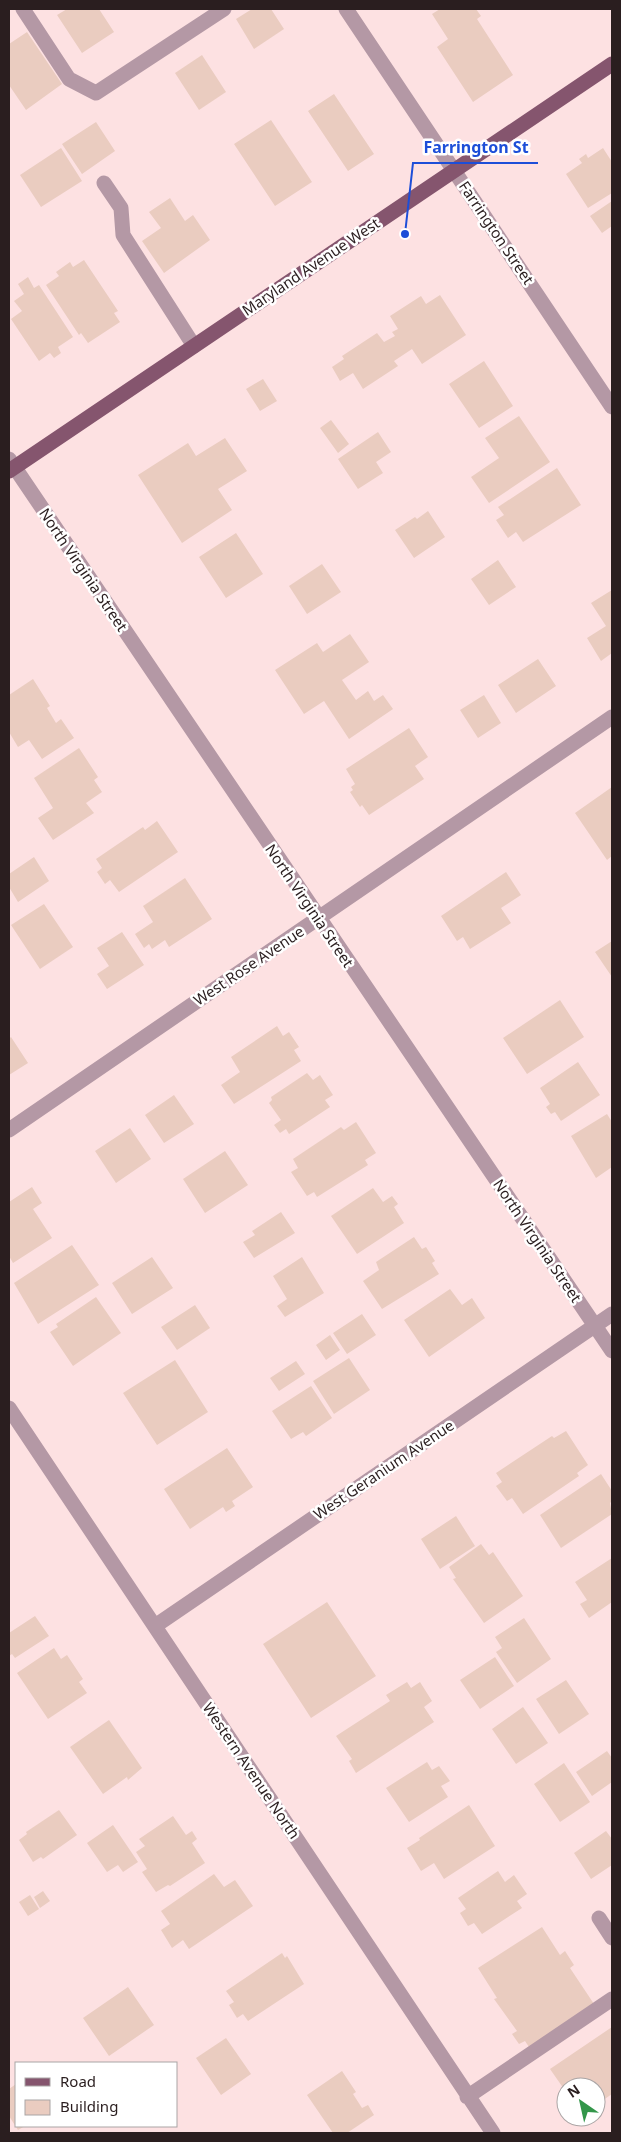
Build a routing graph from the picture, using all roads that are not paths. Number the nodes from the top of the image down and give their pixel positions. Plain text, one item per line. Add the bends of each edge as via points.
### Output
1 (23, 9) edge
2 (224, 9) edge
3 (346, 9) edge
4 (612, 64) edge
5 (455, 171) junction
6 (104, 183) dead end
7 (194, 346) junction
8 (612, 407) edge
9 (10, 466) edge
10 (612, 717) edge
11 (318, 918) junction
12 (9, 1130) edge
13 (612, 1314) edge
14 (595, 1325) junction
15 (612, 1351) edge
16 (9, 1408) edge
17 (155, 1626) junction
18 (599, 1918) dead end
19 (612, 1938) edge
20 (612, 1999) edge
21 (467, 2097) junction
22 (493, 2133) edge

1 - 2 street via 69,79 96,93
3 - 5 street, Farrington Street
4 - 5 main road, Maryland Avenue West
5 - 7 main road, Maryland Avenue West
5 - 8 street, Farrington Street
6 - 7 street via 121,208 123,235
7 - 9 main road, Maryland Avenue West
9 - 11 street, North Virginia Street
10 - 11 street, West Rose Avenue
11 - 12 street, West Rose Avenue
11 - 14 street, North Virginia Street
13 - 14 street, West Geranium Avenue
14 - 15 street, North Virginia Street
14 - 17 street, West Geranium Avenue
16 - 17 street, Western Avenue North
17 - 21 street, Western Avenue North
18 - 19 street
20 - 21 street
21 - 22 street, Western Avenue North

